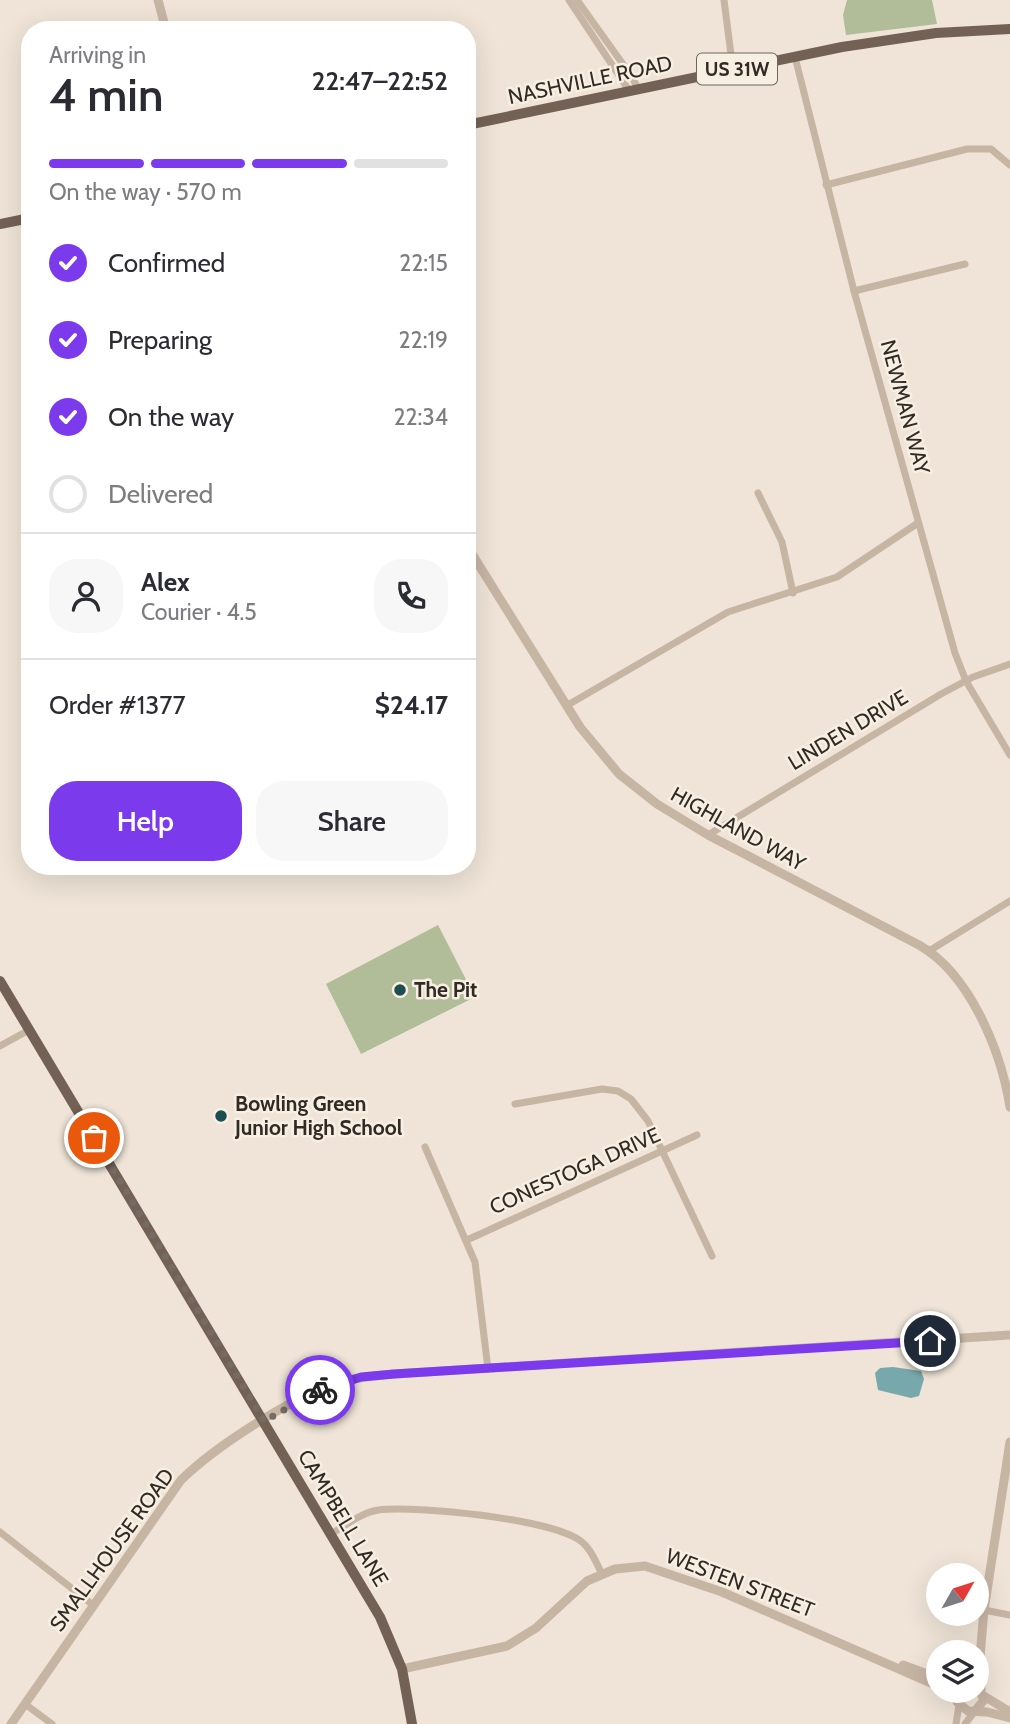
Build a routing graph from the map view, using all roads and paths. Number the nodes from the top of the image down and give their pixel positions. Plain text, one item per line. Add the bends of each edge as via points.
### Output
1 (158, 0) edge
2 (569, 0) edge
3 (577, 0) edge
4 (724, 0) edge
5 (164, 21) edge
6 (1010, 29) edge
7 (795, 57) junction
8 (733, 70) junction
9 (634, 91) junction
10 (476, 123) edge
11 (1010, 164) edge
12 (826, 185) junction
13 (21, 219) edge
14 (1, 221) edge
15 (965, 264) dead end
16 (854, 291) junction
17 (758, 493) dead end
18 (918, 523) junction
19 (476, 561) edge
20 (793, 593) junction
21 (1010, 664) edge
22 (966, 681) junction
23 (566, 706) junction
24 (1010, 755) edge
25 (708, 835) junction
26 (1010, 901) edge
27 (929, 951) junction
28 (0, 981) edge
29 (29, 1030) junction
30 (0, 1046) edge
31 (1008, 1088) edge
32 (514, 1104) dead end
33 (1010, 1107) edge
34 (697, 1135) dead end
35 (425, 1147) dead end
36 (660, 1152) junction
37 (467, 1240) junction
38 (712, 1256) dead end
39 (1010, 1335) edge
40 (488, 1369) junction
41 (264, 1421) junction
42 (1010, 1442) edge
43 (1006, 1491) edge
44 (0, 1532) edge
45 (331, 1534) junction
46 (602, 1574) junction
47 (989, 1583) edge
48 (93, 1605) junction
49 (989, 1611) edge
50 (1010, 1615) edge
51 (839, 1642) junction
52 (402, 1668) junction
53 (926, 1674) edge
54 (926, 1681) edge
55 (989, 1696) edge
56 (958, 1703) edge
57 (962, 1703) edge
58 (981, 1703) edge
59 (25, 1704) junction
60 (975, 1711) junction
61 (1010, 1712) edge
62 (1010, 1718) edge
63 (11, 1724) edge
64 (52, 1724) edge
65 (412, 1724) edge
66 (956, 1724) edge
67 (965, 1724) edge

1 - 5 street
2 - 9 street
3 - 9 street via 630,74
4 - 8 street
6 - 7 main road, NASHVILLE ROAD / US 31W via 897,38
7 - 8 main road, NASHVILLE ROAD / US 31W
7 - 12 street, NEWMAN WAY
8 - 9 main road, NASHVILLE ROAD / US 31W
9 - 10 main road, NASHVILLE ROAD / US 31W
11 - 12 street via 991,149 967,149
12 - 16 street, NEWMAN WAY
13 - 14 main road
15 - 16 street
16 - 18 street, NEWMAN WAY
17 - 20 street via 782,542
18 - 20 street via 847,571
18 - 22 street, NEWMAN WAY
19 - 23 street, HIGHLAND WAY
20 - 23 street via 728,612
21 - 22 street, LINDEN DRIVE
22 - 24 street, NEWMAN WAY
22 - 25 street, LINDEN DRIVE
23 - 25 street, HIGHLAND WAY via 619,774
25 - 27 street, HIGHLAND WAY
26 - 27 street
27 - 31 street, HIGHLAND WAY via 951,971 980,1018
28 - 29 main road, CAMPBELL LANE
29 - 30 street
29 - 41 main road, CAMPBELL LANE
31 - 33 street, HIGHLAND WAY
32 - 36 street via 618,1091 629,1097 648,1121
34 - 36 street, CONESTOGA DRIVE
35 - 37 street
36 - 37 street, CONESTOGA DRIVE
36 - 38 street
37 - 40 street via 481,1295
39 - 40 street, SMALLHOUSE ROAD
40 - 41 street, SMALLHOUSE ROAD via 361,1377 312,1393
41 - 45 main road, CAMPBELL LANE
41 - 48 street, SMALLHOUSE ROAD via 181,1480
42 - 43 street
43 - 47 street
44 - 48 street
45 - 46 street via 359,1516 381,1510 491,1517 576,1538 588,1548
45 - 52 main road, CAMPBELL LANE via 380,1617
46 - 51 street, WESTEN STREET via 628,1567 656,1567
46 - 52 street, WESTEN STREET via 510,1644
48 - 59 street, SMALLHOUSE ROAD
49 - 50 street
51 - 53 street, WESTEN STREET
51 - 54 street, WESTEN STREET
52 - 65 main road, CAMPBELL LANE
55 - 61 street
56 - 66 street
57 - 60 street via 968,1711
58 - 60 street
59 - 63 street, SMALLHOUSE ROAD
59 - 64 street
60 - 62 street
60 - 67 street

